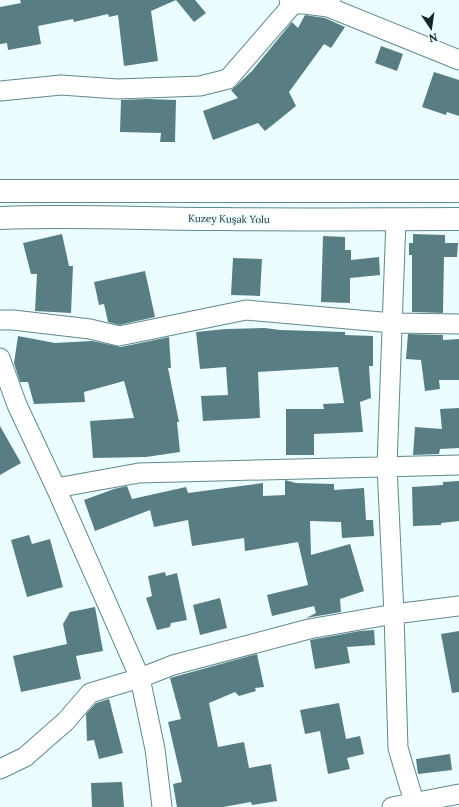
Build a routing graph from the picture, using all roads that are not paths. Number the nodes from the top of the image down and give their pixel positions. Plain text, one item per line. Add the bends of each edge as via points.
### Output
1 (291, 2) edge
2 (329, 3) edge
3 (459, 60) edge
4 (0, 91) edge
5 (0, 190) edge
6 (459, 191) edge
7 (0, 218) edge
8 (396, 219) junction
9 (459, 219) edge
10 (0, 320) edge
11 (393, 323) junction
12 (459, 324) edge
13 (0, 358) edge
14 (459, 465) edge
15 (387, 466) junction
16 (56, 488) junction
17 (459, 606) edge
18 (394, 614) junction
19 (140, 678) junction
20 (0, 769) edge
21 (459, 794) edge
22 (417, 805) edge
23 (162, 807) edge
24 (392, 807) edge

1 - 2 street
1 - 4 street via 228,79 200,86 118,89 61,85
2 - 3 street
5 - 6 main road
7 - 8 main road, Kuzey Kuşak Yolu via 54,216
8 - 9 main road, Kuzey Kuşak Yolu
8 - 11 street
10 - 11 street via 90,329 119,336 246,310
11 - 12 street
11 - 15 street
13 - 16 street via 17,405
14 - 15 street
15 - 16 street via 139,472
15 - 18 street
16 - 19 street
17 - 18 street
18 - 19 street via 309,629 173,664
18 - 22 street via 398,748
19 - 20 street via 90,693 66,721 25,757
19 - 23 street via 155,749
21 - 22 street
22 - 24 street

